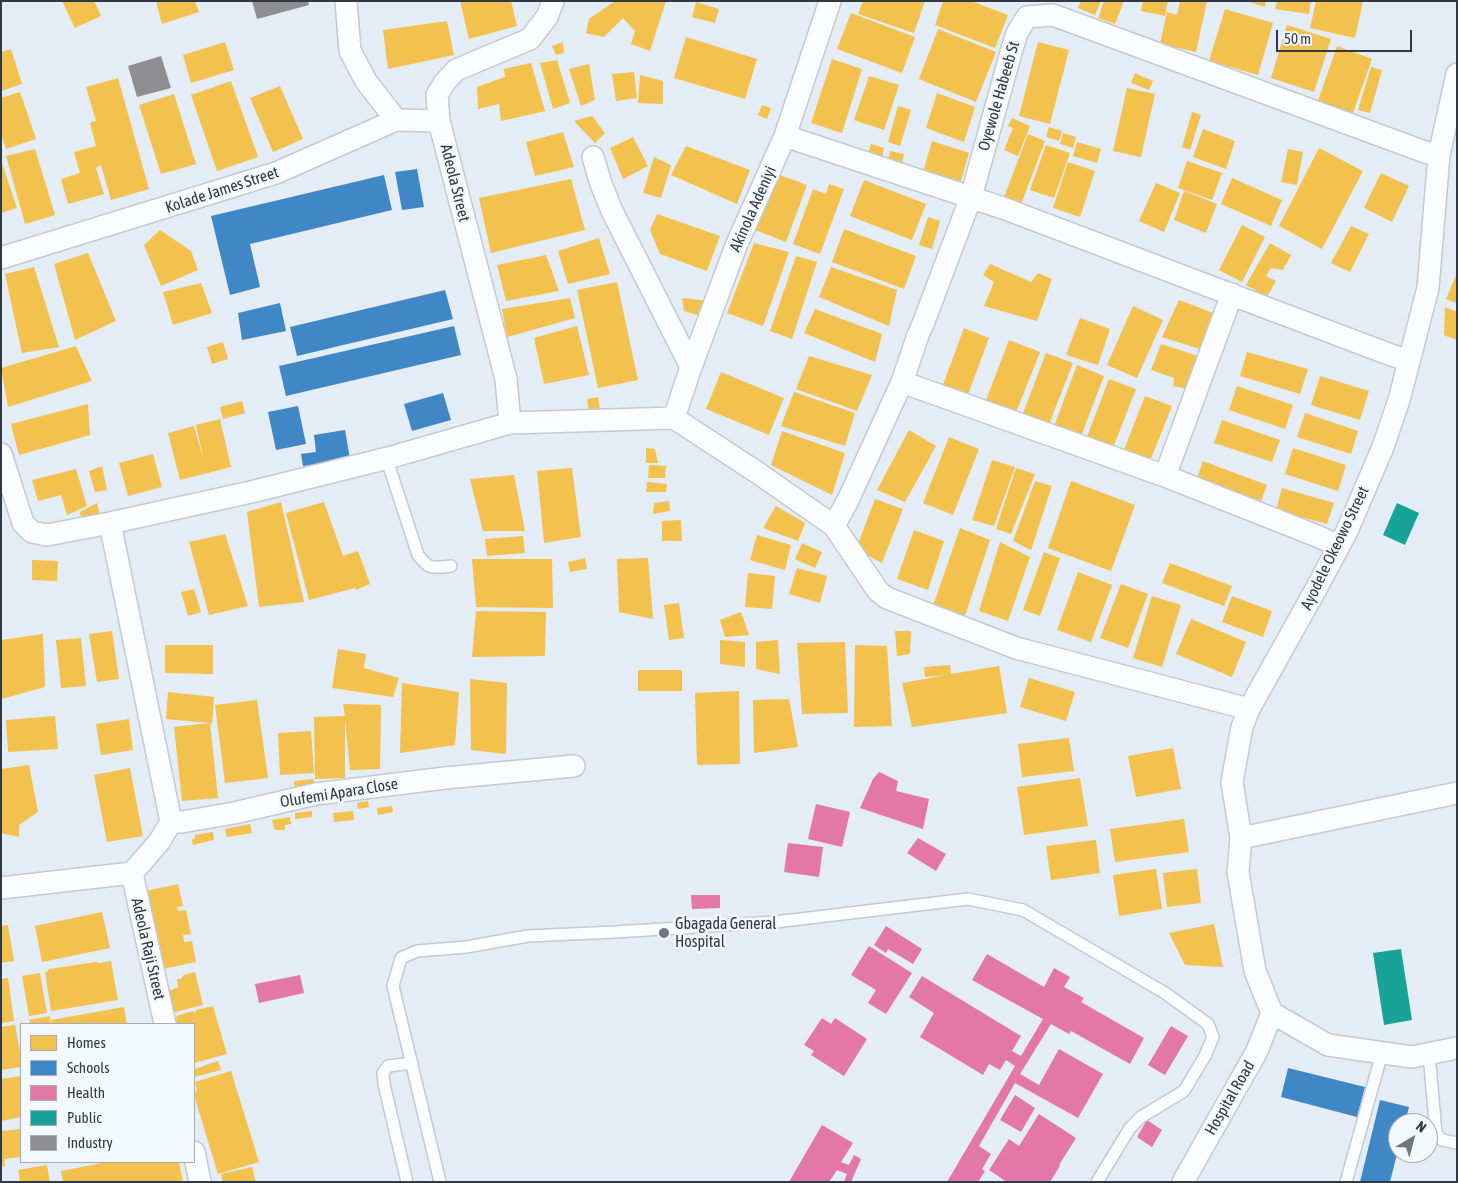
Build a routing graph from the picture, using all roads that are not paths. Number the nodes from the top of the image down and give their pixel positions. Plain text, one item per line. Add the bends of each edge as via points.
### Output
1 (346, 1) edge
2 (553, 1) edge
3 (830, 1) edge
4 (1457, 74) edge
5 (396, 120) junction
6 (439, 121) junction
7 (785, 136) junction
8 (1439, 154) junction
9 (593, 157) dead end
10 (971, 197) junction
11 (1, 258) edge
12 (1232, 294) junction
13 (1408, 360) junction
14 (691, 367) junction
15 (902, 382) junction
16 (674, 418) junction
17 (510, 423) junction
18 (1, 454) edge
19 (388, 458) junction
20 (1165, 476) junction
21 (110, 522) junction
22 (834, 526) junction
23 (1339, 546) junction
24 (451, 566) dead end
25 (1249, 709) junction
26 (574, 766) dead end
27 (1457, 793) edge
28 (171, 822) junction
29 (1241, 838) junction
30 (132, 873) junction
31 (1, 888) edge
32 (1272, 1012) junction
33 (165, 1023) edge
34 (1457, 1048) edge
35 (1382, 1053) junction
36 (1429, 1054) junction
37 (412, 1063) junction
38 (1457, 1144) edge
39 (195, 1157) edge
40 (200, 1182) edge
41 (408, 1182) edge
42 (440, 1182) edge
43 (1097, 1182) edge
44 (1183, 1182) edge
45 (1346, 1182) edge

1 - 5 street via 350,51 366,81
2 - 6 street, Adeola Street via 547,17 530,39 456,70 437,95
3 - 7 street, Akinola Adeniyi
4 - 8 street, Ayodele Okeowo Street
5 - 6 street, Kolade James Street
5 - 11 street, Kolade James Street via 276,173
6 - 17 street, Adeola Street via 506,379
7 - 10 street
7 - 14 street, Akinola Adeniyi via 736,246
8 - 10 street, Oyewole Habeeb St via 1425,152 1053,15 1027,17 1012,49
8 - 13 street, Ayodele Okeowo Street via 1428,288
9 - 14 street via 612,211
10 - 12 street
10 - 15 street, Oyewole Habeeb St
12 - 13 street
12 - 20 street
13 - 23 street, Ayodele Okeowo Street via 1383,447
14 - 16 street, Akinola Adeniyi
15 - 20 street
15 - 22 street, Oyewole Habeeb St
16 - 17 street
16 - 22 street
17 - 19 street
18 - 21 street via 23,523 32,532 47,534
19 - 21 street
19 - 24 lane via 418,555 424,564 433,568
20 - 23 street
21 - 28 street
22 - 25 street via 878,591 887,598 1016,648
23 - 25 street, Ayodele Okeowo Street
25 - 29 street, Ayodele Okeowo Street via 1242,727 1232,782
26 - 28 street, Olufemi Apara Close via 316,794 234,813
27 - 29 street
28 - 30 street via 159,842
29 - 32 street, Ayodele Okeowo Street via 1238,872 1255,972
30 - 31 street
30 - 33 street, Adeola Raji Street
32 - 35 street via 1328,1044
32 - 44 street, Hospital Road via 1257,1052
34 - 36 street
35 - 36 street via 1412,1057
35 - 45 lane
36 - 38 lane via 1436,1133 1442,1140
37 - 41 lane via 388,1066 383,1073
37 - 42 lane
37 - 43 lane via 393,986 401,958 417,951 466,947 528,936 774,922 968,900 1023,910 1165,993 1208,1024 1213,1037 1184,1091 1140,1117
39 - 40 street

